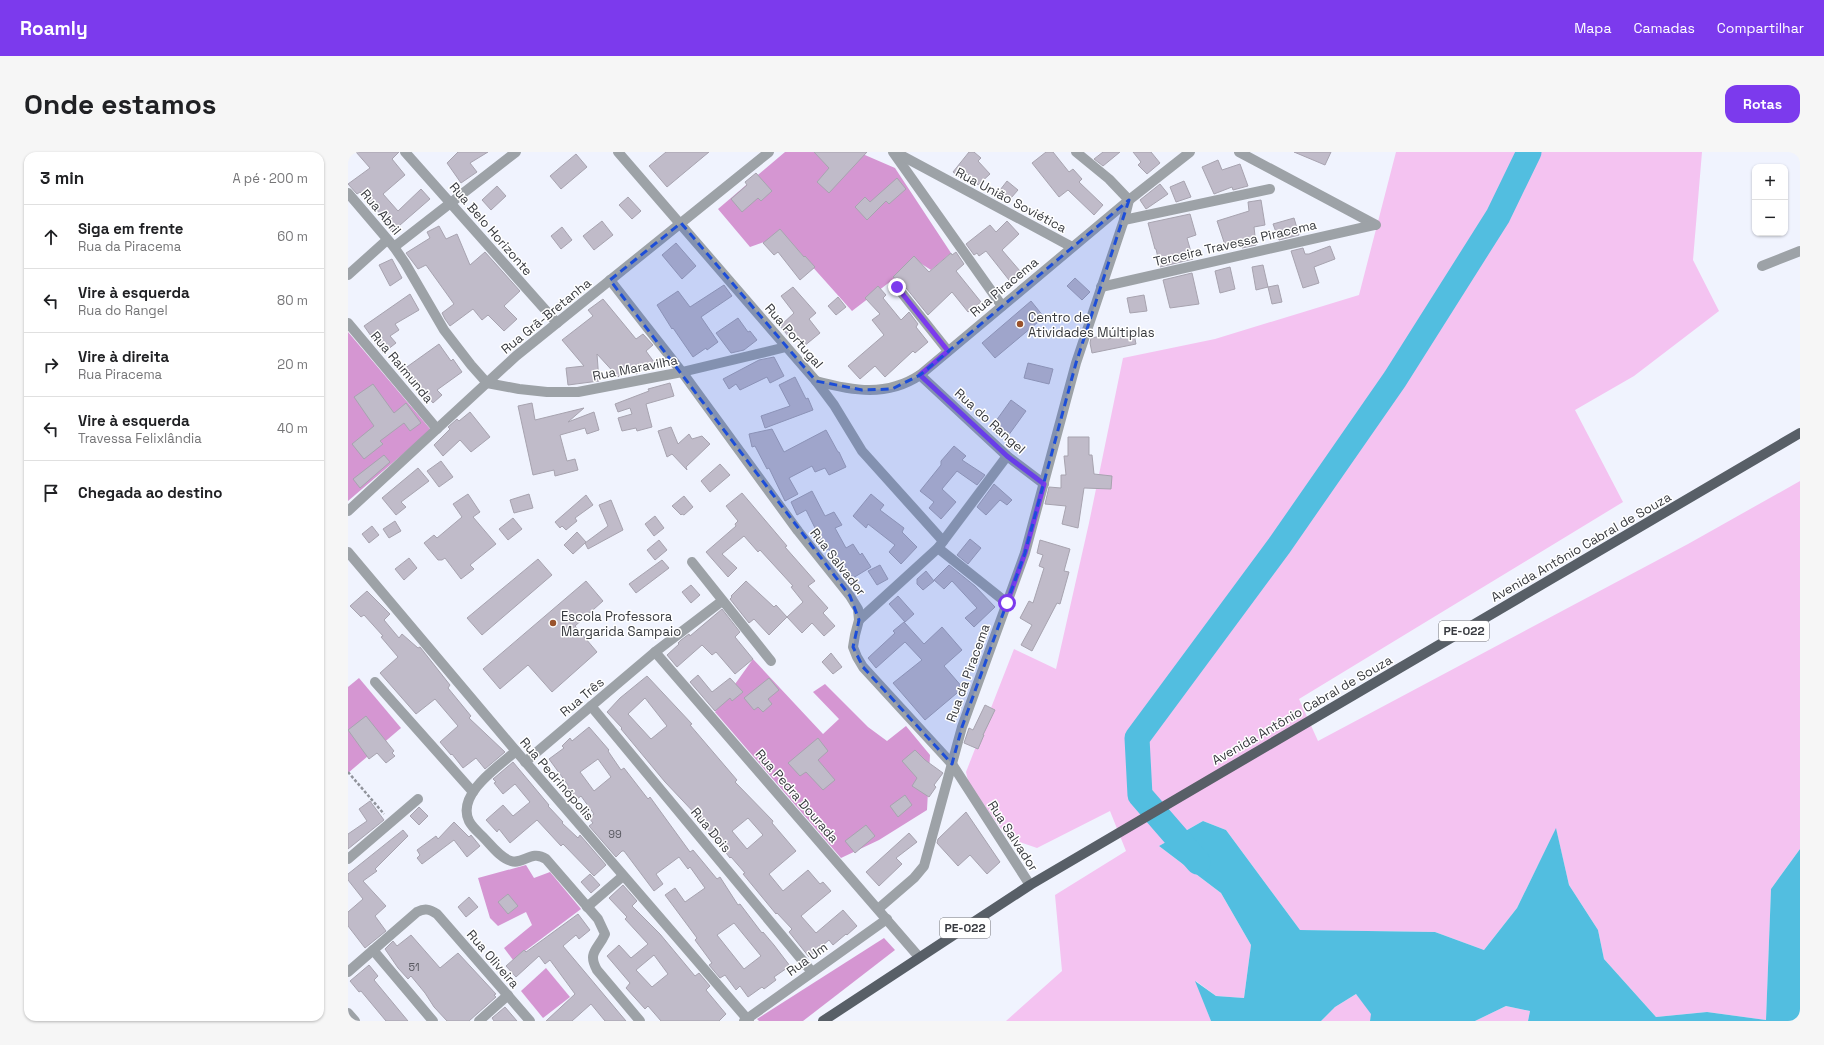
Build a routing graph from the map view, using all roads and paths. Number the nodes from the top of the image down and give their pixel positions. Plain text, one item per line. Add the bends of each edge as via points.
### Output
1 (406, 152) edge
2 (516, 152) edge
3 (618, 152) edge
4 (769, 152) edge
5 (894, 152) edge
6 (1076, 152) edge
7 (1190, 152) edge
8 (1239, 152) edge
9 (1270, 189) dead end
10 (348, 193) edge
11 (1128, 200) junction
12 (450, 203) junction
13 (1124, 220) junction
14 (681, 223) junction
15 (391, 243) junction
16 (1072, 247) junction
17 (1800, 251) edge
18 (1762, 266) dead end
19 (348, 275) edge
20 (610, 280) junction
21 (897, 287) dead end
22 (1101, 287) junction
23 (1002, 306) junction
24 (348, 323) edge
25 (557, 323) junction
26 (786, 347) junction
27 (948, 351) junction
28 (682, 372) junction
29 (920, 375) junction
30 (816, 381) junction
31 (487, 383) junction
32 (437, 429) junction
33 (1800, 434) edge
34 (1007, 456) junction
35 (1044, 484) junction
36 (348, 511) edge
37 (940, 545) junction
38 (348, 552) edge
39 (692, 562) dead end
40 (722, 601) junction
41 (1007, 603) junction
42 (860, 620) junction
43 (655, 652) junction
44 (771, 661) dead end
45 (375, 682) dead end
46 (591, 706) junction
47 (516, 751) junction
48 (525, 762) junction
49 (952, 764) junction
50 (348, 772) edge
51 (472, 792) junction
52 (418, 799) dead end
53 (391, 822) junction
54 (348, 859) edge
55 (623, 876) junction
56 (1030, 885) junction
57 (587, 907) junction
58 (878, 909) junction
59 (887, 919) junction
60 (373, 950) junction
61 (919, 957) junction
62 (348, 972) edge
63 (812, 972) junction
64 (508, 995) junction
65 (348, 1013) edge
66 (747, 1020) edge
67 (355, 1021) edge
68 (433, 1021) edge
69 (479, 1021) edge
70 (530, 1021) edge
71 (640, 1021) edge
72 (823, 1021) edge

1 - 12 street, Rua Belo Horizonte
2 - 12 street
3 - 14 street, Rua Portugal
4 - 14 street, Rua Grã-Bretanha
5 - 16 street, Rua União Soviética
5 - 23 street
6 - 11 street
7 - 11 street, Rua Piracema
8 - 22 street, Terceira Travessa Piracema via 1377,226
9 - 13 street
10 - 15 street, Rua Abril
11 - 13 street, Rua da Piracema
11 - 16 street, Rua Piracema
12 - 15 street
12 - 25 street, Rua Belo Horizonte
13 - 22 street, Rua da Piracema
14 - 20 street, Rua Grã-Bretanha
14 - 26 street, Rua Portugal
15 - 19 street
15 - 31 street, Rua Abril via 444,330
16 - 23 street, Rua Piracema
17 - 18 street
20 - 25 street, Rua Grã-Bretanha
20 - 28 street, Rua Salvador
21 - 27 street
22 - 35 street, Rua da Piracema via 1076,363
23 - 27 street, Rua Piracema
24 - 32 street, Rua Raimunda
25 - 31 street, Rua Grã-Bretanha
26 - 28 street, Rua Maravilha
26 - 30 street, Rua Portugal
27 - 29 street, Rua Piracema
28 - 31 street, Rua Maravilha via 578,392 548,392
28 - 42 street, Rua Salvador via 798,531 850,596 858,609
29 - 30 street, Rua Piracema via 907,384 879,390 846,388
29 - 34 street, Rua do Rangel
30 - 37 street, Rua Portugal via 862,451
31 - 32 street, Rua Grã-Bretanha
32 - 36 street, Rua Grã-Bretanha
33 - 56 main road, Avenida Antônio Cabral de Souza / PE-022
34 - 35 street, Rua do Rangel
34 - 37 street
35 - 41 street, Rua da Piracema via 1025,553
37 - 41 street, Rua Portugal
37 - 42 street
38 - 47 street, Rua Pedrinópolis
39 - 40 street
40 - 43 street, Rua Três
40 - 44 street
41 - 49 street, Rua da Piracema via 962,727
42 - 49 street, Rua Salvador via 853,647 857,658
43 - 46 street, Rua Três
43 - 58 street, Rua Pedra Dourada
45 - 51 street
46 - 48 street, Rua Três
46 - 63 street, Rua Dois
47 - 48 street, Rua Pedrinópolis
47 - 51 street
48 - 55 street, Rua Pedrinópolis
49 - 56 street, Rua Salvador
49 - 58 street, Rua da Piracema via 924,866
50 - 53 path
51 - 57 street via 467,815 475,830 512,862 535,855 546,859
52 - 53 street
53 - 54 street
55 - 57 street
55 - 66 street, Rua Pedrinópolis
56 - 61 main road, Avenida Antônio Cabral de Souza / PE-022
57 - 71 street via 598,919 605,934 592,957 593,962
58 - 59 street, Rua Pedra Dourada
59 - 61 street, Rua Pedra Dourada
59 - 63 street, Rua Um
60 - 62 street
60 - 64 street, Rua Oliveira via 417,912 429,909 437,914
60 - 68 street
61 - 72 main road, Avenida Antônio Cabral de Souza / PE-022
63 - 66 street, Rua Um
64 - 69 street
64 - 70 street, Rua Oliveira
65 - 67 street

